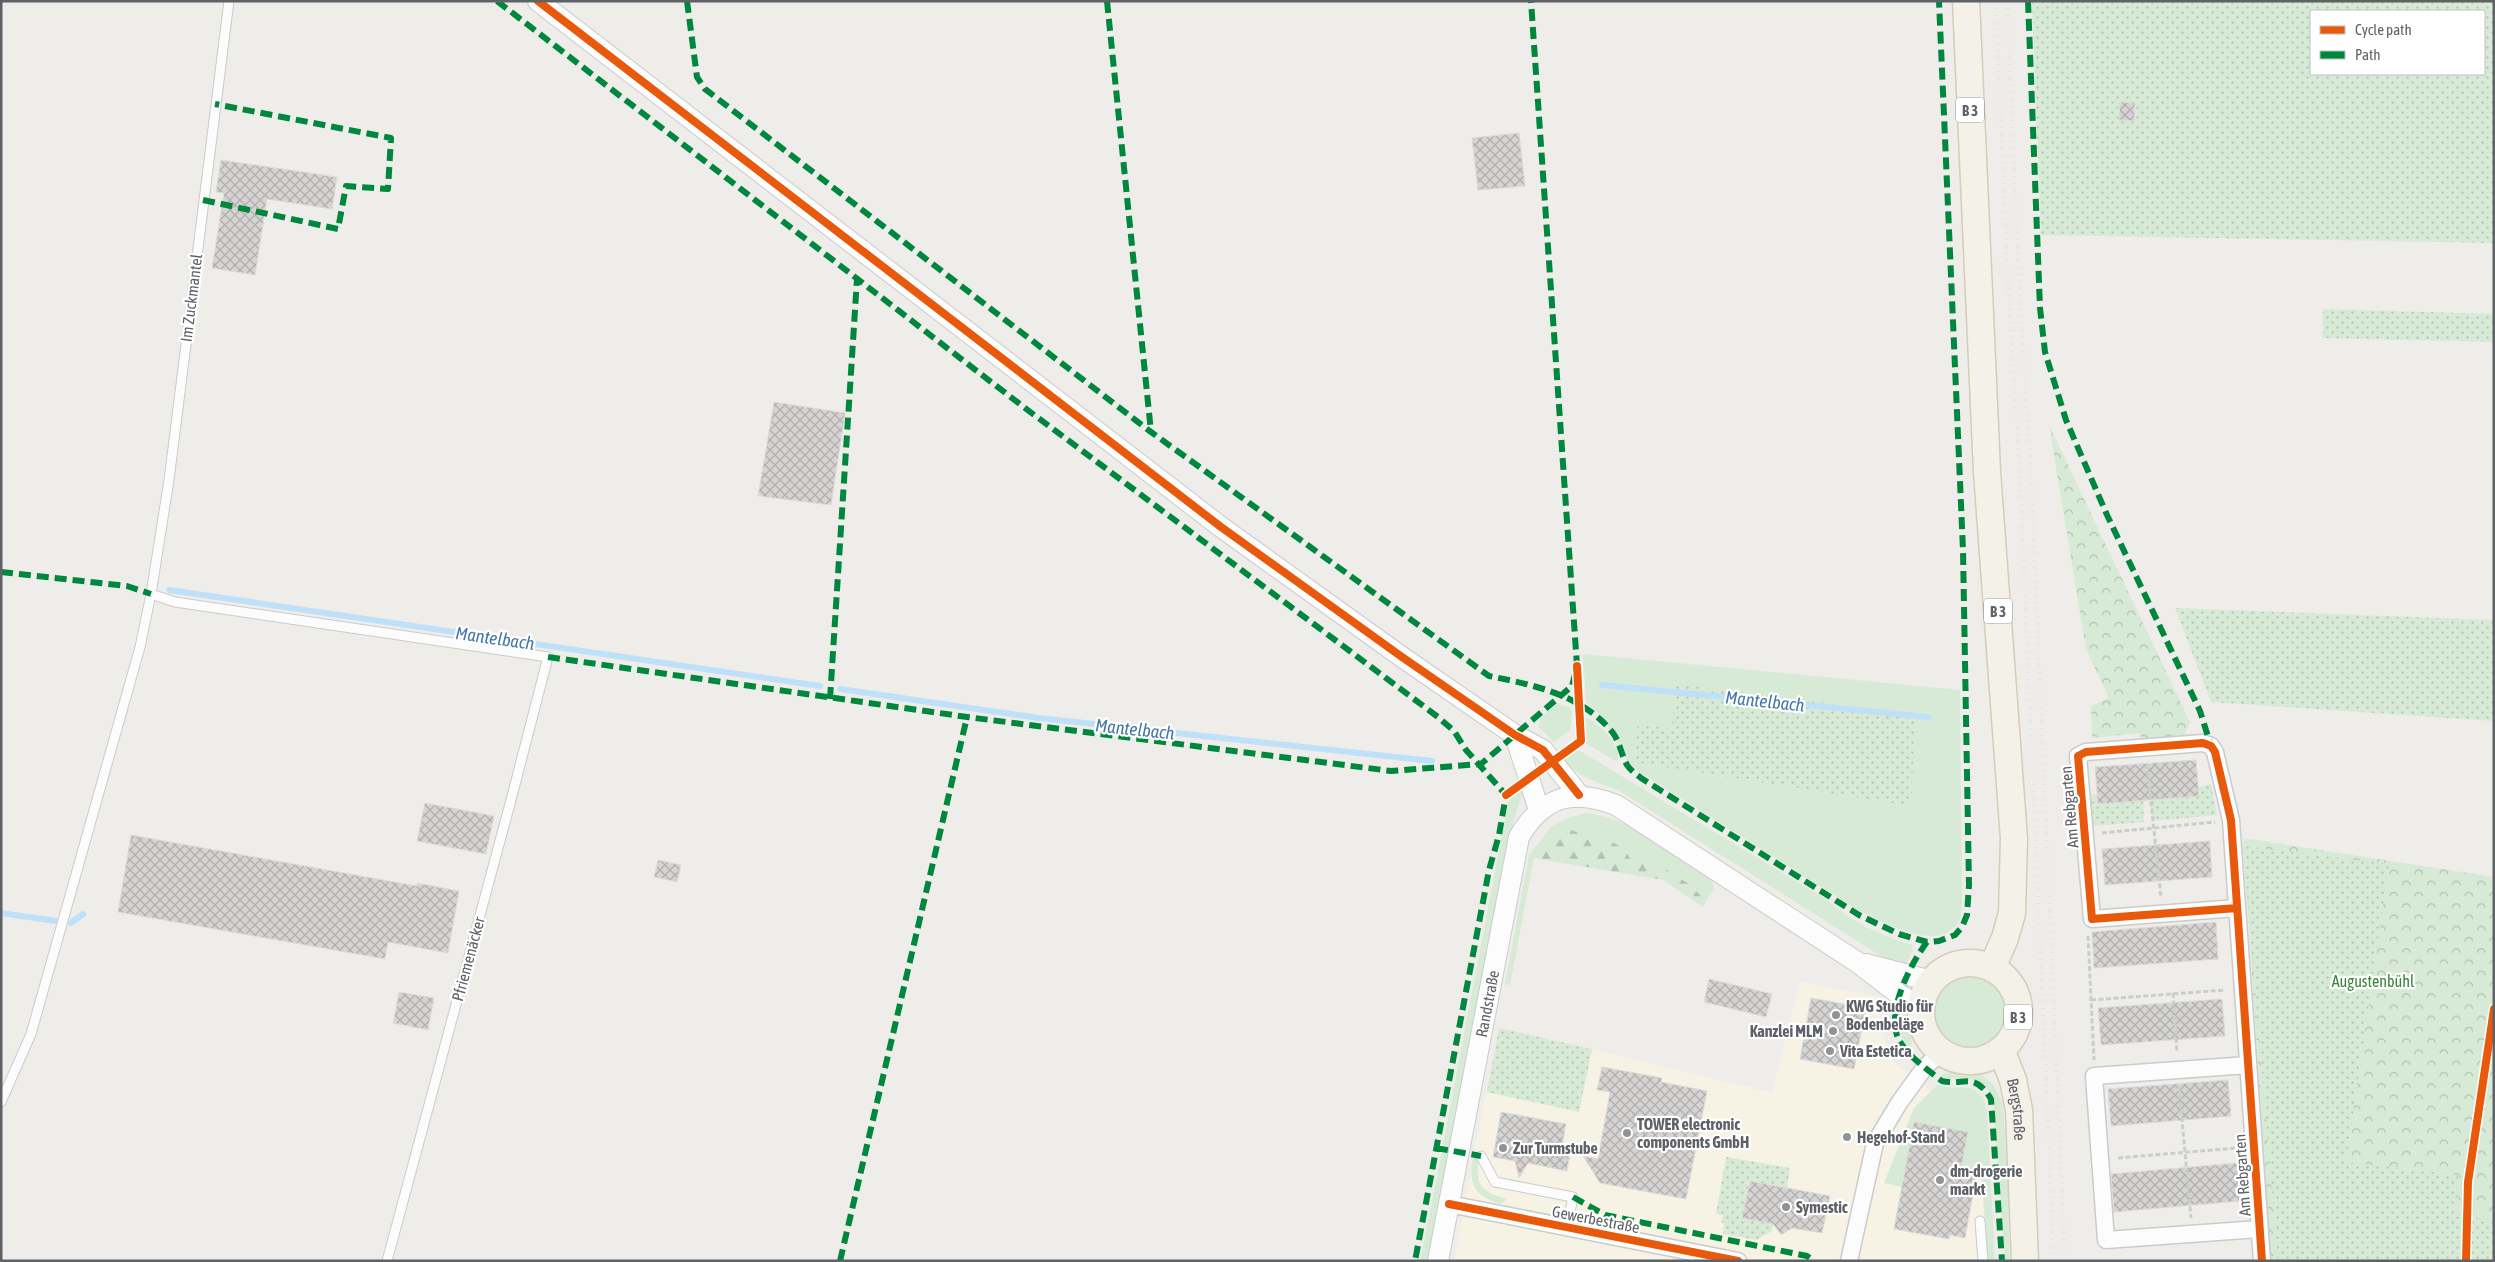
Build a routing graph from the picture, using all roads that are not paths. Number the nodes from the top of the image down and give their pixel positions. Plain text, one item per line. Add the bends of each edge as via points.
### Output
1 (229, 1) edge
2 (538, 1) edge
3 (1966, 1) edge
4 (151, 594) junction
5 (1515, 735) junction
6 (1587, 796) junction
7 (1539, 810) junction
8 (2236, 908) junction
9 (1857, 962) junction
10 (1992, 968) junction
11 (1932, 981) junction
12 (1921, 1006) junction
13 (2001, 1050) junction
14 (1941, 1052) junction
15 (2248, 1065) junction
16 (1, 1102) edge
17 (1481, 1156) dead end
18 (1448, 1204) junction
19 (1980, 1221) dead end
20 (1567, 1227) junction
21 (2259, 1229) junction
22 (387, 1261) edge
23 (1438, 1261) edge
24 (1738, 1261) edge
25 (1849, 1261) edge
26 (1983, 1261) edge
27 (2025, 1261) edge
28 (2262, 1261) edge

1 - 4 lane, Im Zuckmantel via 169,480
2 - 5 street via 1221,528
3 - 10 main road, B 3 via 1987,472 2014,839 2012,913
4 - 16 lane, Im Zuckmantel via 140,647 31,1034
4 - 22 lane, Pfriemenäcker via 175,602 548,657
5 - 6 street via 1543,750
5 - 7 street
6 - 7 street, Randstraße via 1557,800
6 - 9 street via 1616,805
7 - 18 street, Randstraße via 1519,837
8 - 8 street, Am Rebgarten via 2092,919 2078,756 2086,752 2203,743 2210,746 2215,752 2230,820
8 - 15 street, Am Rebgarten
9 - 11 street
9 - 12 street via 1900,995
10 - 11 main road via 1966,963 1953,966
10 - 13 main road, B 3 via 2005,977 2019,1007 2018,1023 2012,1038
11 - 12 main road
12 - 14 main road via 1925,1032
13 - 14 main road, B 3 via 1987,1058 1971,1061 1955,1059
13 - 27 main road, Bergstraße / B 3 via 2020,1110
14 - 25 street via 1925,1067 1875,1143
15 - 21 street, Am Rebgarten
15 - 21 street, Am Rebgarten via 2094,1076 2106,1240
17 - 20 lane via 1495,1182 1573,1197
18 - 20 street, Gewerbestraße
18 - 23 street, Randstraße
19 - 26 lane
20 - 24 street, Gewerbestraße
21 - 28 street, Am Rebgarten

